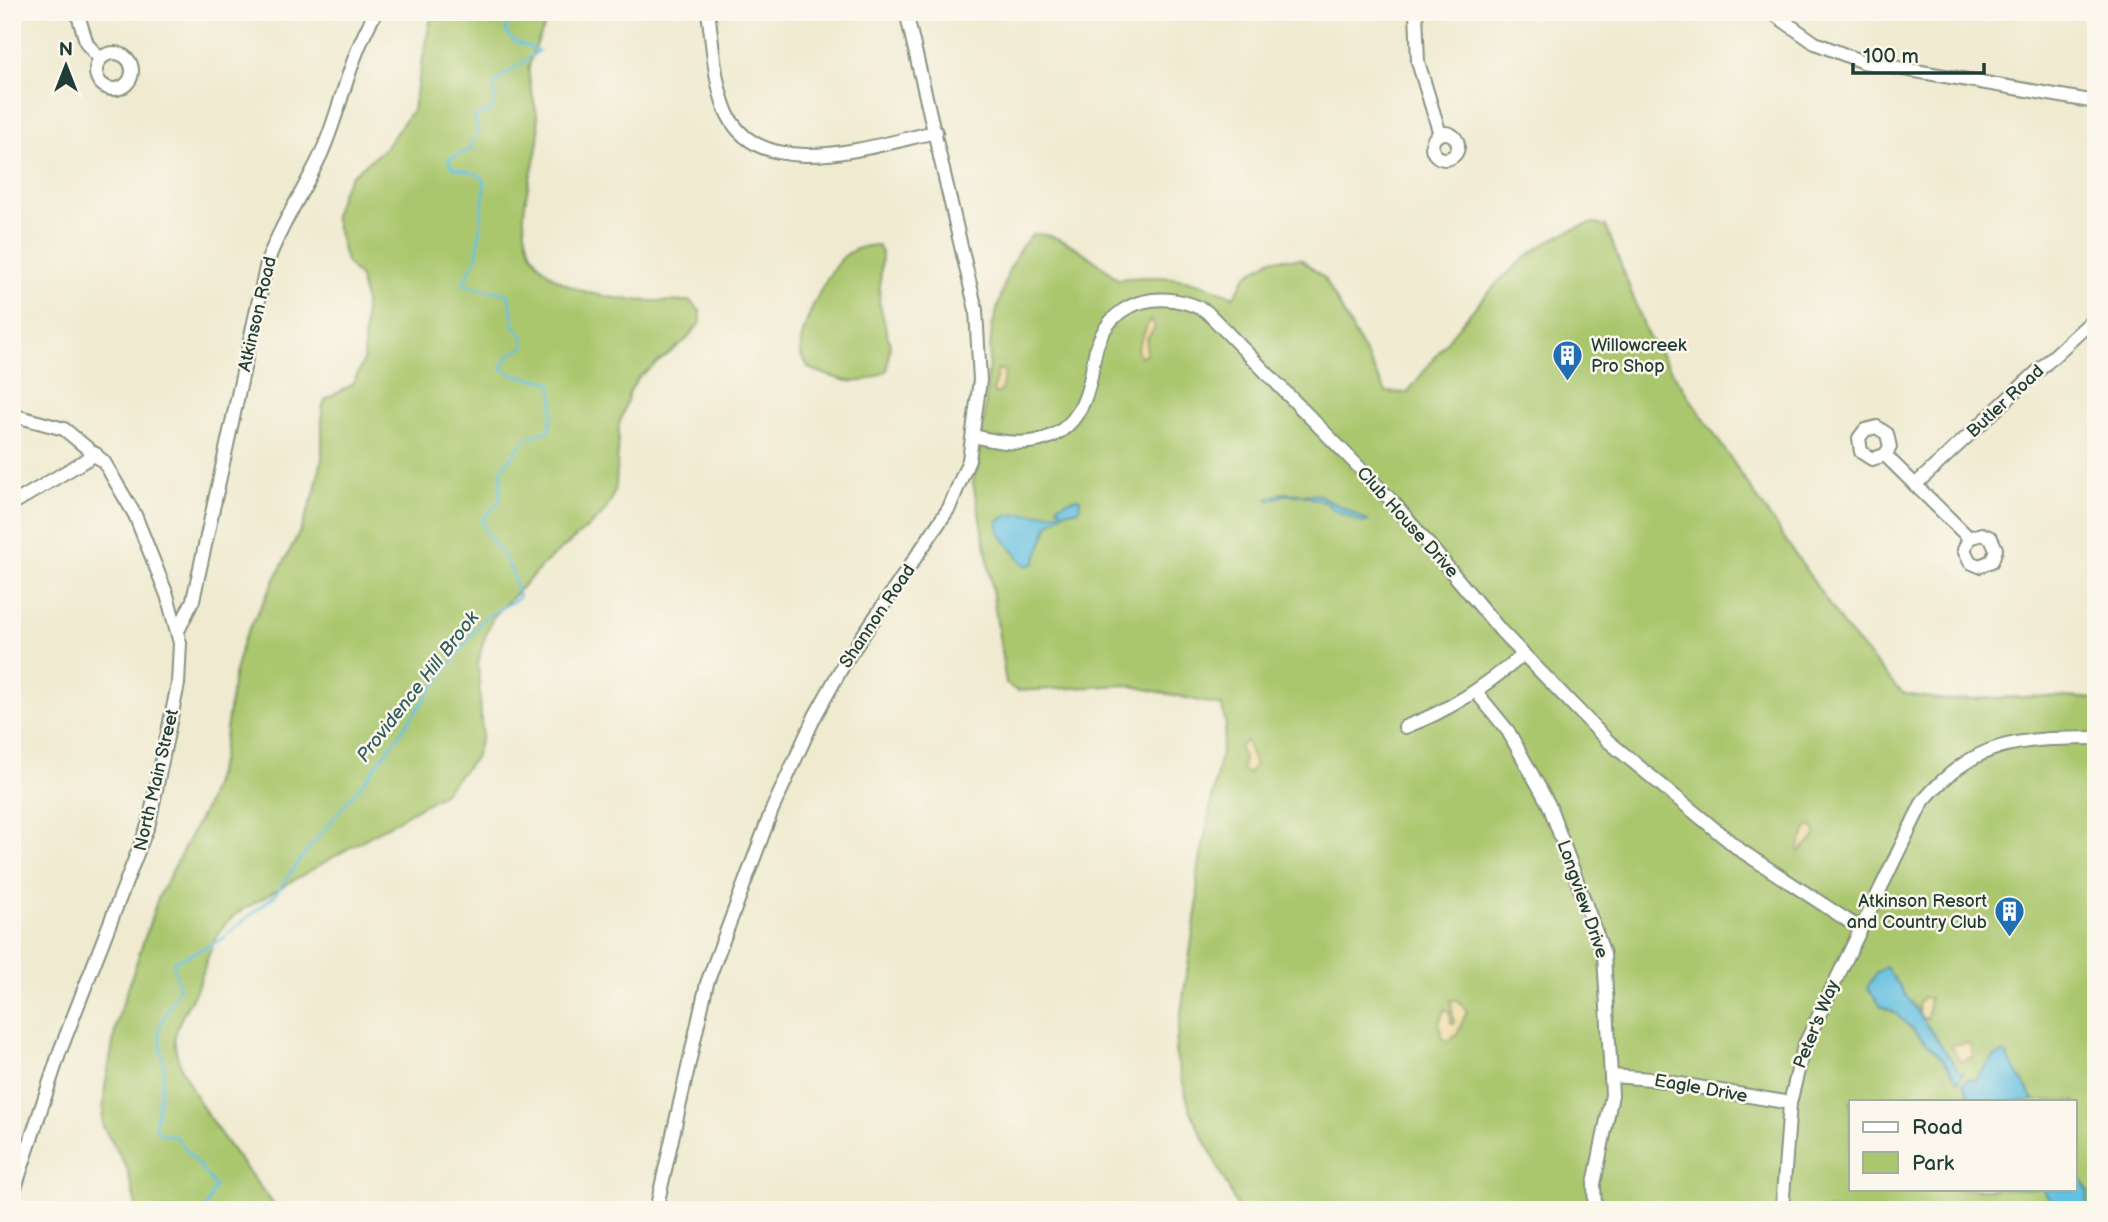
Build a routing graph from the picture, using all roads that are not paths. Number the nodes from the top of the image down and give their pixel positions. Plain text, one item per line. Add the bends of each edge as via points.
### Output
1 (77, 12) edge
2 (376, 12) edge
3 (708, 12) edge
4 (906, 12) edge
5 (1416, 12) edge
6 (1771, 12) edge
7 (100, 59) dead end
8 (2096, 103) edge
9 (936, 132) junction
10 (1440, 134) dead end
11 (2096, 317) edge
12 (12, 415) edge
13 (974, 436) junction
14 (96, 454) junction
15 (1885, 455) dead end
16 (1915, 485) junction
17 (12, 504) edge
18 (1969, 538) dead end
19 (179, 629) junction
20 (1523, 655) junction
21 (1477, 693) junction
22 (1405, 727) dead end
23 (2096, 738) edge
24 (1859, 928) junction
25 (1612, 1076) junction
26 (1790, 1103) junction
27 (12, 1197) edge
28 (656, 1210) edge
29 (1595, 1210) edge
30 (1782, 1210) edge

1 - 7 street via 88,44
2 - 19 street, Atkinson Road via 354,54 322,152 282,224 267,262 193,600
3 - 9 street via 728,115 756,143 772,151 805,156
4 - 9 street, Shannon Road
5 - 10 street via 1418,62
6 - 8 street via 1815,43 1863,62
9 - 13 street, Shannon Road via 979,330
11 - 16 street, Butler Road
12 - 14 street, North Main Street via 54,425
13 - 20 street, Club House Drive via 1013,444 1035,443 1055,435 1083,405 1098,343 1121,311 1158,298 1188,301 1221,325 1394,503
13 - 28 street, Shannon Road via 966,470 949,508 845,662 772,810 707,983
14 - 17 street
14 - 19 street, North Main Street via 116,478 135,515
15 - 16 street
16 - 18 street
19 - 27 street, North Main Street via 178,684 149,823 60,1051
20 - 21 street
20 - 24 street, Club House Drive via 1608,741 1677,800 1748,855
21 - 22 street
21 - 25 street, Longview Drive via 1508,731 1549,805 1599,935 1606,969
23 - 24 street, Peter's Way via 2004,744 1949,772 1913,817
24 - 26 street, Peter's Way via 1804,1046
25 - 26 street, Eagle Drive
25 - 29 street, Longview Drive via 1594,1184
26 - 30 street, Peter's Way

